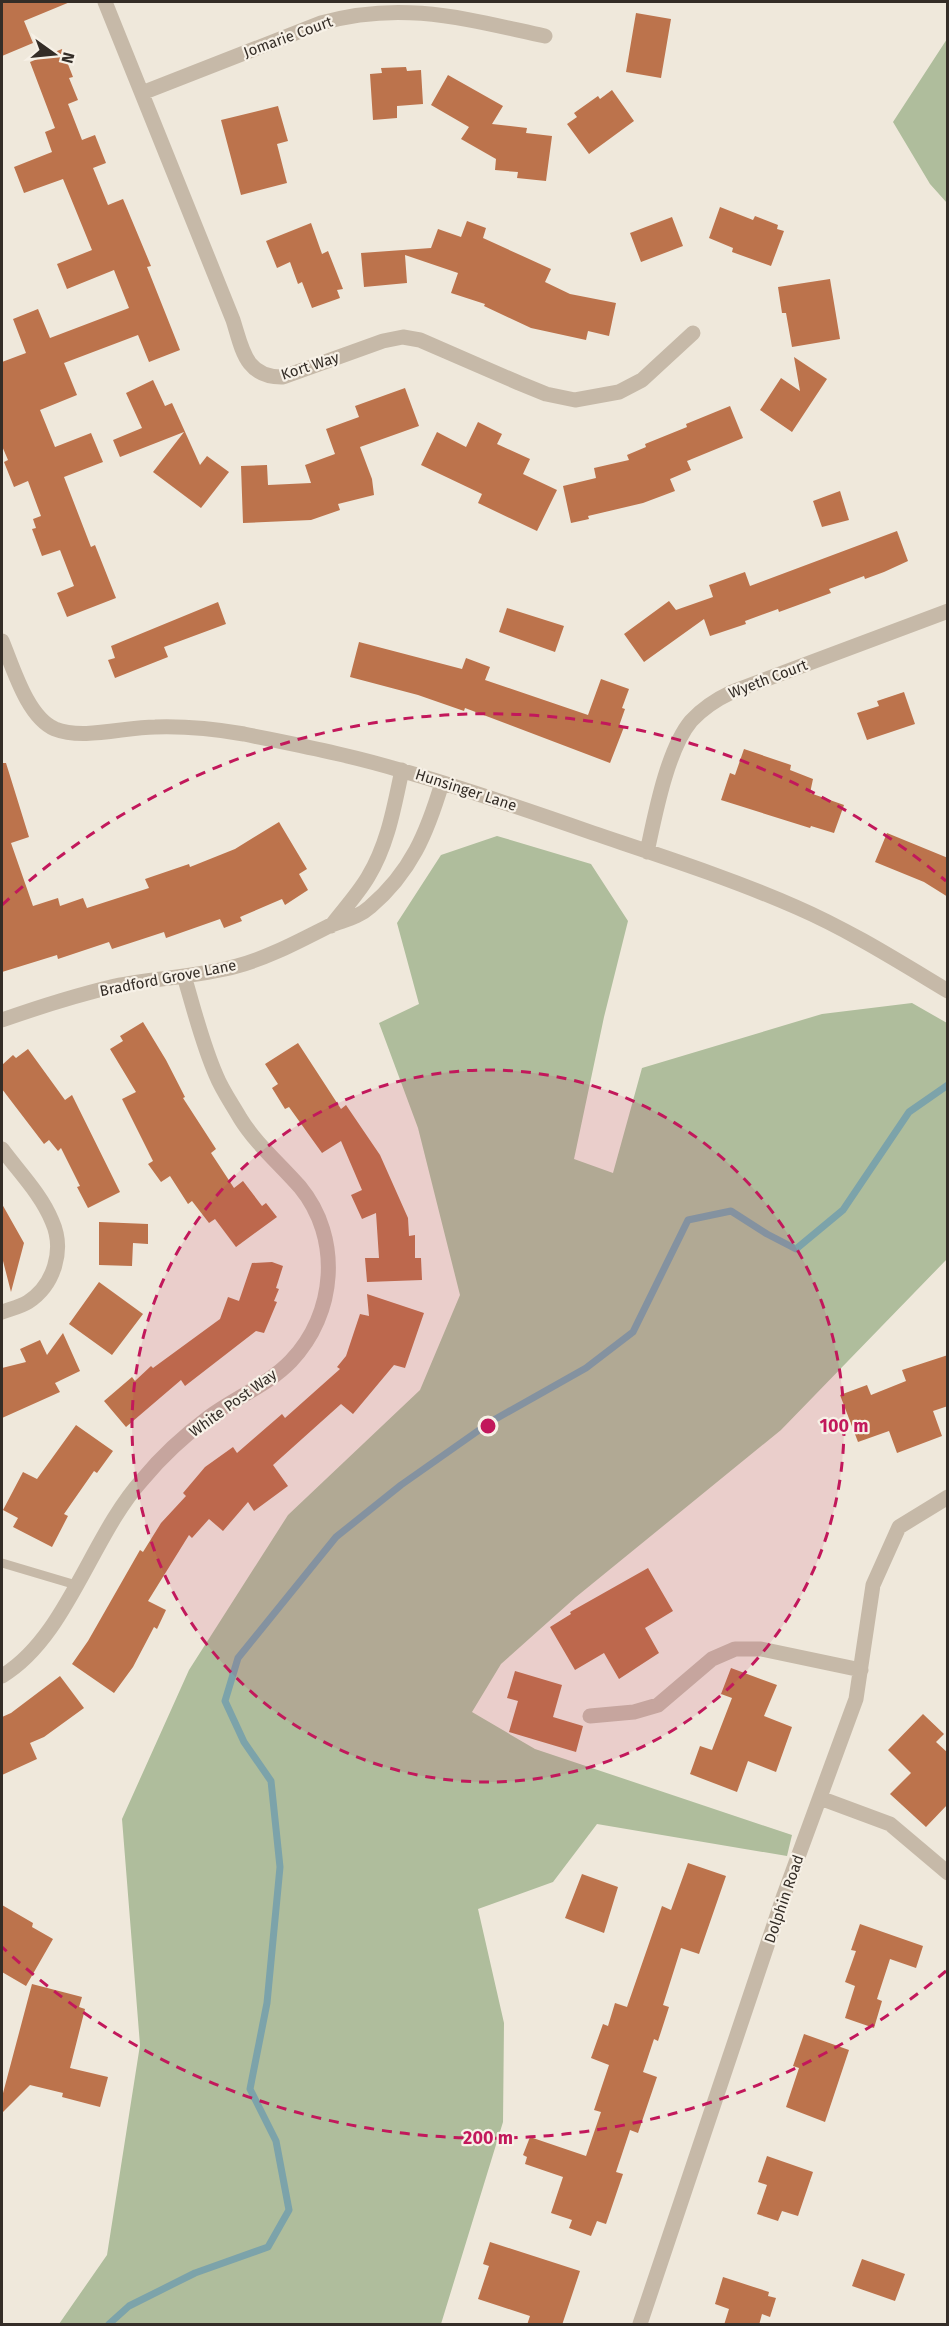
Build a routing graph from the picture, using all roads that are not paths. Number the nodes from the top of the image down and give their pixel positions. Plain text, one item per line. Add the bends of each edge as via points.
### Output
1 (105, 2) edge
2 (545, 36) dead end
3 (142, 93) junction
4 (693, 333) dead end
5 (948, 611) edge
6 (2, 641) edge
7 (402, 770) junction
8 (442, 783) junction
9 (647, 852) junction
10 (331, 926) junction
11 (184, 976) junction
12 (948, 991) edge
13 (2, 1020) edge
14 (2, 1149) edge
15 (2, 1312) edge
16 (948, 1497) edge
17 (2, 1563) edge
18 (76, 1585) junction
19 (861, 1670) junction
20 (2, 1676) edge
21 (590, 1716) dead end
22 (820, 1798) junction
23 (948, 1873) edge
24 (640, 2325) edge

1 - 3 street, Kort Way
2 - 3 street, Jomarie Court via 441,14 376,11 321,23
3 - 4 street, Kort Way via 246,360 273,377 403,337 420,340 546,394 575,400 599,398 642,381
5 - 9 street, Wyeth Court via 732,692 704,709 682,734 672,757
6 - 7 street, Hunsinger Lane via 34,711 57,730 81,733 202,728
7 - 8 street, Hunsinger Lane
7 - 10 street, Bradford Grove Lane via 384,846 368,878
8 - 9 street, Hunsinger Lane
8 - 10 street, Bradford Grove Lane via 430,825 414,857 394,884 369,909
9 - 12 street, Hunsinger Lane via 797,907
10 - 11 street, Bradford Grove Lane via 258,960
11 - 13 street, Bradford Grove Lane via 116,986
11 - 18 street, White Post Way via 217,1077 242,1122 301,1188 321,1223 329,1282 319,1320 291,1361 208,1418 163,1456 140,1481 103,1535
14 - 15 street via 42,1201 57,1238 56,1262 43,1289 26,1303
16 - 19 street, Dolphin Road via 899,1527 873,1586
17 - 18 lane
18 - 20 street, White Post Way via 46,1635
19 - 21 street via 761,1649 735,1649 712,1659 658,1704 634,1712
19 - 22 street, Dolphin Road via 856,1699
22 - 23 street via 890,1824
22 - 24 street, Dolphin Road

